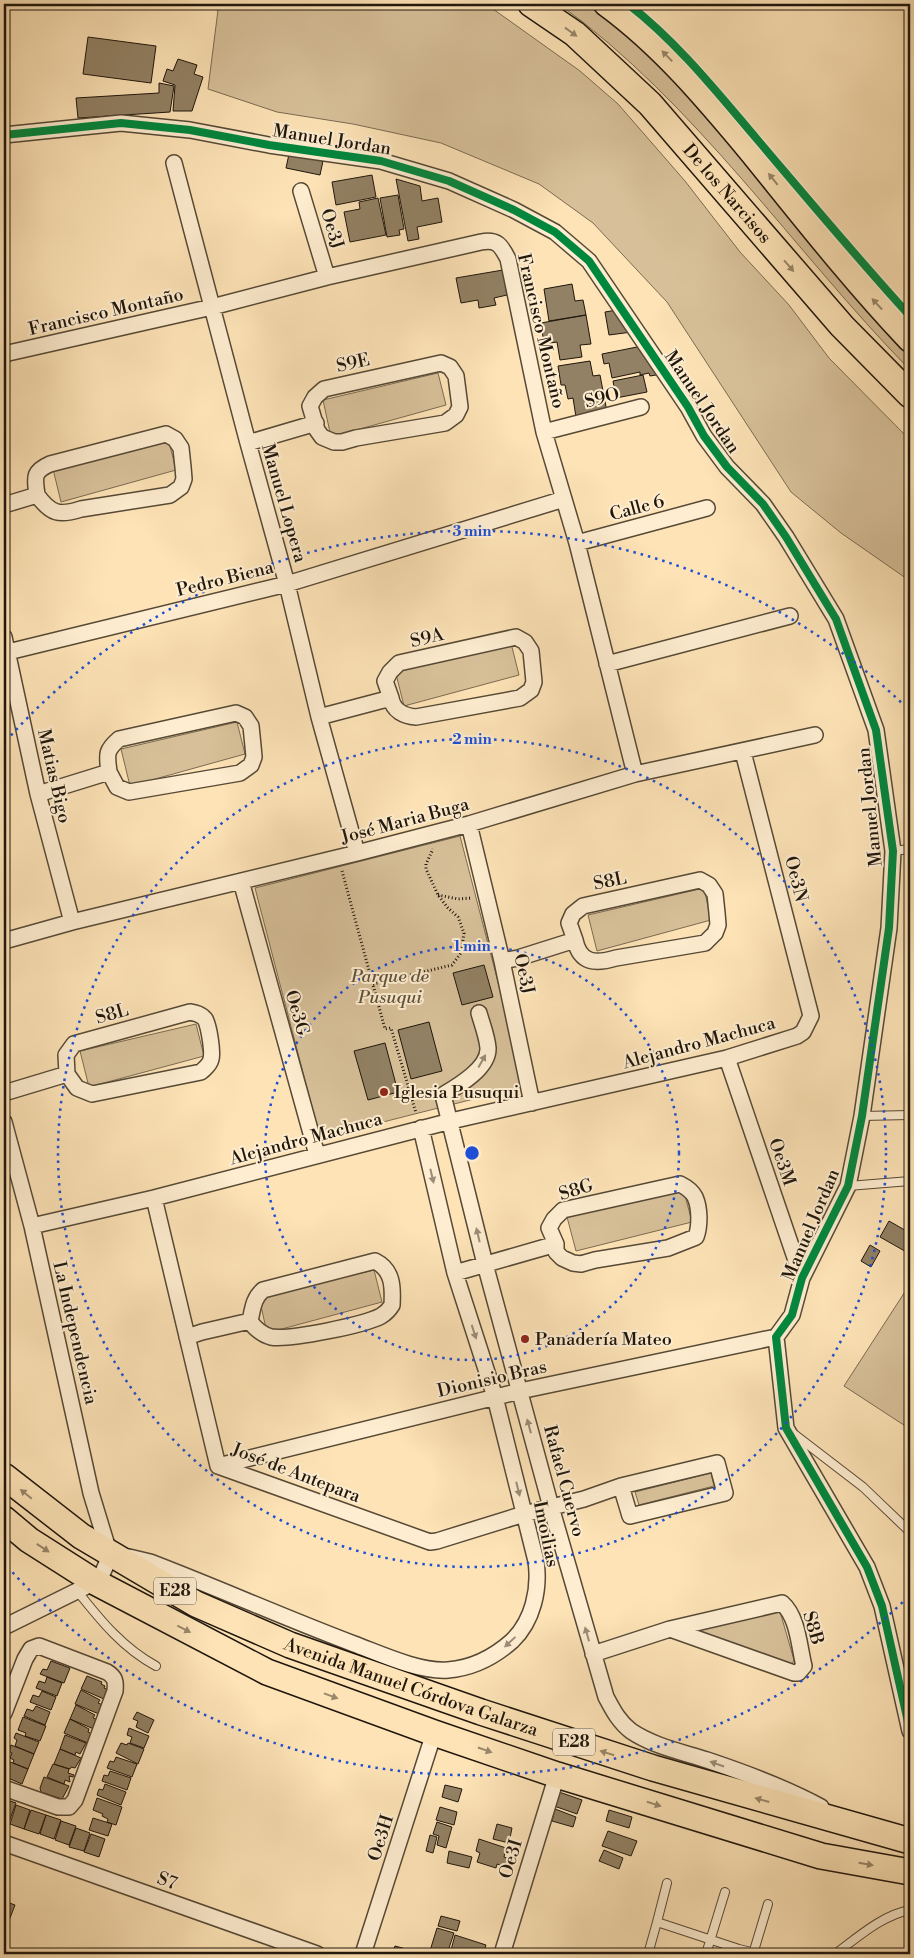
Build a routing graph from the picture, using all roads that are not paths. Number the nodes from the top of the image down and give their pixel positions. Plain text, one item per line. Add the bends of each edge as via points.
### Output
1 (531, 4) edge
2 (607, 4) edge
3 (4, 135) edge
4 (174, 163) dead end
5 (301, 191) dead end
6 (327, 277) junction
7 (212, 307) junction
8 (910, 339) edge
9 (4, 354) edge
10 (910, 395) edge
11 (641, 407) dead end
12 (316, 423) junction
13 (544, 432) junction
14 (248, 443) junction
15 (37, 495) junction
16 (564, 499) junction
17 (4, 505) edge
18 (707, 508) dead end
19 (576, 543) junction
20 (287, 584) junction
21 (790, 616) dead end
22 (6, 645) edge
23 (607, 664) junction
24 (391, 698) junction
25 (319, 716) junction
26 (815, 735) dead end
27 (743, 752) junction
28 (109, 772) junction
29 (635, 774) junction
30 (38, 794) junction
31 (469, 824) junction
32 (910, 849) edge
33 (893, 851) junction
34 (358, 853) junction
35 (241, 881) junction
36 (72, 922) junction
37 (575, 940) junction
38 (4, 941) edge
39 (502, 962) junction
40 (479, 1013) dead end
41 (811, 1016) joint
42 (727, 1058) junction
43 (67, 1074) junction
44 (4, 1093) edge
45 (532, 1103) junction
46 (910, 1115) edge
47 (862, 1116) junction
48 (450, 1121) junction
49 (4, 1122) edge
50 (421, 1128) junction
51 (317, 1155) junction
52 (910, 1181) edge
53 (848, 1186) junction
54 (154, 1198) junction
55 (32, 1226) junction
56 (556, 1244) junction
57 (485, 1264) junction
58 (455, 1273) junction
59 (802, 1278) junction
60 (250, 1321) junction
61 (776, 1336) junction
62 (187, 1337) junction
63 (520, 1391) junction
64 (495, 1397) junction
65 (786, 1428) junction
66 (218, 1466) junction
67 (4, 1476) edge
68 (621, 1486) junction
69 (551, 1507) junction
70 (524, 1514) junction
71 (4, 1519) edge
72 (910, 1532) edge
73 (108, 1552) junction
74 (86, 1587) junction
75 (4, 1627) edge
76 (670, 1629) junction
77 (592, 1654) junction
78 (156, 1666) dead end
79 (4, 1713) edge
80 (910, 1731) edge
81 (434, 1734) junction
82 (557, 1775) junction
83 (4, 1788) edge
84 (857, 1827) junction
85 (910, 1841) edge
86 (4, 1843) edge
87 (909, 1870) edge
88 (666, 1884) dead end
89 (725, 1892) dead end
90 (768, 1904) dead end
91 (910, 1910) edge
92 (657, 1922) junction
93 (710, 1939) junction
94 (317, 1954) edge
95 (362, 1954) edge
96 (502, 1954) edge
97 (648, 1954) edge
98 (706, 1954) edge
99 (755, 1954) edge
100 (835, 1954) edge

1 -> 10 main road, De los Narcisos via 576,34 650,104 842,326
8 -> 2 main road via 873,300 714,106 652,41
3 - 33 street, Manuel Jordan via 121,123 190,130 381,161 449,181 555,232 589,261 688,407 704,436 727,467 768,511 836,619 876,730
4 - 7 street, Manuel Lopera
5 - 6 street, Oe3J
6 - 7 street, Francisco Montaño
6 - 13 street, Francisco Montaño via 490,240 498,244 508,259
7 - 9 street, Francisco Montaño
7 - 14 street, Manuel Lopera
11 - 13 street, S9O
12 - 12 street, S9E via 322,437 334,442 445,423 456,415 460,407 456,376 450,367 441,363 324,388 310,406
12 - 14 street
13 - 16 street, Francisco Montaño
14 - 20 street, Manuel Lopera
15 - 15 street via 47,508 66,514 170,495 181,487 184,479 181,448 166,434 50,464 39,468 35,478
15 - 17 street
16 - 19 street, Francisco Montaño
16 - 20 street, Pedro Biena
18 - 19 street, Calle 6
19 - 23 street, Francisco Montaño
20 - 22 street, Pedro Biena
20 - 25 street, Manuel Lopera
21 - 23 street
22 - 30 street, Matias Bigo
23 - 29 street, Francisco Montaño
24 - 24 street, S9A via 397,711 409,717 520,698 531,690 534,682 531,651 516,637 399,663 385,681
24 - 25 street
25 - 34 street, Manuel Lopera
26 - 27 street, José Maria Buga
27 - 29 street, José Maria Buga
27 - 41 street, Oe3N
28 - 28 street via 117,787 129,792 240,773 251,765 254,757 251,726 245,717 236,713 119,739 109,747
28 - 30 street
29 - 31 street, José Maria Buga
30 - 36 street, Matias Bigo
31 - 34 street, José Maria Buga
31 - 39 street, Oe3J
32 - 33 lane
33 - 47 street, Manuel Jordan via 889,928
34 - 35 street, José Maria Buga
35 - 36 street, José Maria Buga
35 - 51 street, Oe3G
36 - 38 street, José Maria Buga
37 - 37 street, S8L via 583,957 594,962 706,943 718,925 715,894 700,880 583,906 573,914 569,923
37 - 39 street
39 - 45 street, Oe3J
48 -> 40 street, Rafael Cuervo via 443,1095 473,1076 488,1049
41 - 42 street, Alejandro Machuca via 803,1032 797,1036
42 - 45 street, Alejandro Machuca
42 - 59 street, Oe3M
43 - 43 street, S8L via 77,1088 92,1094 200,1072 211,1059 212,1047 206,1020 200,1014 190,1012 74,1044 66,1055
43 - 44 street
45 - 48 street, Alejandro Machuca
46 - 47 lane
47 - 53 street, Manuel Jordan
48 - 50 street, Alejandro Machuca
57 -> 48 street, Rafael Cuervo
49 - 55 street, La Independencia
50 - 51 street, Alejandro Machuca
50 -> 58 street, Imoilias
51 - 54 street, Alejandro Machuca
52 - 53 lane
53 - 59 street, Manuel Jordan
54 - 55 street, Alejandro Machuca
54 - 62 street, José de Antepara
55 - 73 street, La Independencia via 91,1493
56 - 56 street, S8G via 556,1252 562,1258 581,1264 668,1248 696,1237 699,1229 695,1198 680,1184 563,1210 549,1228
56 - 57 street
57 - 58 street
57 - 63 street, Rafael Cuervo
58 -> 64 street, Imoilias
59 - 61 street, Manuel Jordan via 792,1314
60 - 60 street via 259,1331 278,1337 340,1327 381,1316 392,1305 390,1275 375,1261 263,1290 257,1295
60 - 62 street
61 - 63 street, Dionisio Bras
61 - 65 street
62 - 66 street, José de Antepara
63 - 64 street, Dionisio Bras
69 -> 63 street, Rafael Cuervo
64 - 66 street, Dionisio Bras
64 -> 70 street, Imoilias
65 - 72 lane via 863,1487
65 - 80 street via 867,1567 882,1606
66 - 70 street, José de Antepara via 430,1542
73 -> 67 main road, Avenida Manuel Córdova Galarza / E28 via 81,1536
68 - 68 street, José de Antepara via 717,1463 725,1494 630,1516
68 - 69 street, José de Antepara
69 - 70 street, José de Antepara
77 -> 69 street, Rafael Cuervo
70 -> 73 street, Imoilias via 538,1574 532,1610 519,1634 497,1654 472,1665 447,1670 424,1668 381,1654 150,1562
71 -> 74 main road, Avenida Manuel Córdova Galarza / E28
73 - 74 street via 102,1574
84 -> 73 main road, Avenida Manuel Córdova Galarza / E28 via 644,1765 290,1645 196,1604
74 - 75 street
74 - 78 lane via 113,1634
74 -> 81 main road, Avenida Manuel Córdova Galarza / E28 via 267,1672
76 - 76 street, S8B via 794,1673 804,1666 792,1616 782,1603
76 - 77 street, S8B
84 -> 77 street, Rafael Cuervo via 774,1785 651,1741 631,1730 617,1717 606,1697
79 - 83 street via 31,1648 39,1646 107,1672 116,1682 116,1691 75,1800 69,1807 58,1807
81 -> 82 main road, Avenida Manuel Córdova Galarza / E28
81 - 95 street, Oe3H
82 -> 87 main road, Avenida Manuel Córdova Galarza / E28 via 821,1856
82 - 96 street, Oe3I
84 - 85 main road, Avenida Manuel Córdova Galarza / E28
86 - 94 street, S7
88 - 92 lane
89 - 93 lane
90 - 99 lane
91 - 100 lane via 891,1916
92 - 93 lane
92 - 97 lane
93 - 98 lane
93 - 99 lane

